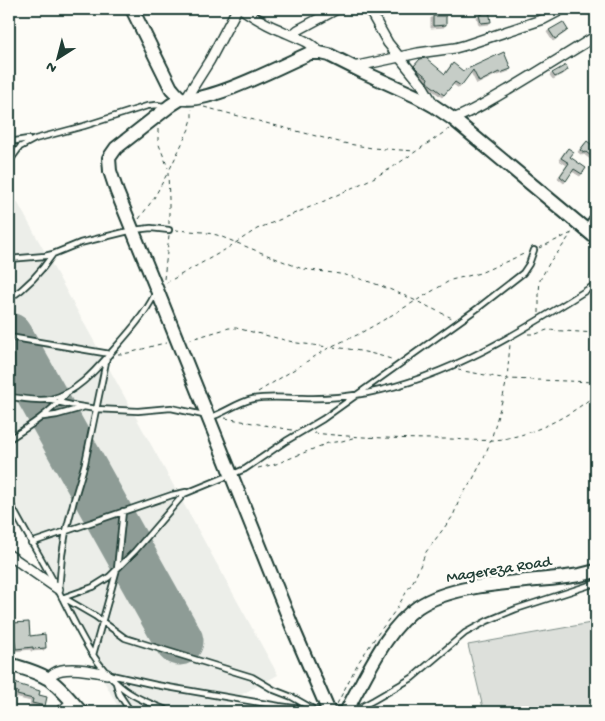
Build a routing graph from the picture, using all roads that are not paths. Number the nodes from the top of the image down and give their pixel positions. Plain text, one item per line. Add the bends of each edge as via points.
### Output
1 (132, 9) edge
2 (237, 9) edge
3 (242, 9) edge
4 (337, 9) edge
5 (368, 9) edge
6 (564, 9) edge
7 (292, 35) junction
8 (596, 36) edge
9 (320, 53) junction
10 (400, 57) junction
11 (352, 67) junction
12 (191, 101) junction
13 (434, 106) junction
14 (164, 110) junction
15 (456, 121) junction
16 (35, 139) junction
17 (9, 142) edge
18 (9, 162) edge
19 (596, 217) edge
20 (132, 228) junction
21 (169, 230) road end
22 (589, 232) edge
23 (534, 250) road end
24 (53, 254) junction
25 (9, 259) edge
26 (596, 284) edge
27 (157, 290) junction
28 (9, 298) edge
29 (9, 337) edge
30 (108, 356) junction
31 (67, 393) junction
32 (357, 395) junction
33 (9, 397) edge
34 (48, 400) junction
35 (60, 402) junction
36 (83, 407) junction
37 (96, 409) junction
38 (211, 416) junction
39 (42, 417) junction
40 (9, 439) edge
41 (231, 474) junction
42 (190, 491) junction
43 (9, 501) edge
44 (123, 512) junction
45 (66, 531) junction
46 (31, 543) junction
47 (9, 555) edge
48 (117, 569) junction
49 (596, 572) edge
50 (596, 584) edge
51 (58, 590) junction
52 (63, 598) junction
53 (103, 622) junction
54 (93, 655) junction
55 (9, 664) edge
56 (107, 674) junction
57 (48, 679) junction
58 (115, 682) junction
59 (72, 702) junction
60 (333, 711) edge
61 (60, 712) edge
62 (80, 712) edge
63 (131, 712) edge
64 (171, 712) edge

1 - 12 street via 171,88 177,95
2 - 12 street
3 - 7 street
4 - 7 street
5 - 10 street
6 - 10 street via 466,46
7 - 9 street via 310,43
8 - 15 street
9 - 11 street
9 - 12 street via 310,54 234,88
10 - 11 street
10 - 13 street
11 - 13 street
12 - 14 street
13 - 15 street
14 - 16 lane via 156,105 147,106
14 - 20 street via 116,148 109,158 110,171
15 - 22 street
16 - 17 lane
16 - 18 lane via 20,147
19 - 22 street
20 - 21 lane
20 - 24 lane
20 - 27 street
23 - 32 lane via 520,276
24 - 25 lane
24 - 28 lane via 37,275
26 - 32 lane via 514,334 447,368 398,386
27 - 30 lane via 144,314
27 - 38 street
29 - 30 lane
30 - 31 lane via 91,375
30 - 37 lane
31 - 34 lane
31 - 35 lane
32 - 38 lane via 247,400
32 - 41 lane via 245,469
33 - 34 lane
34 - 35 lane
35 - 36 lane
35 - 39 lane
36 - 37 lane
36 - 39 lane
37 - 38 lane via 138,411 171,408
37 - 45 lane
38 - 41 street
39 - 40 lane
41 - 42 lane
41 - 60 street via 292,626
42 - 44 lane
42 - 48 lane
43 - 46 lane
44 - 45 lane
44 - 48 lane
45 - 46 lane
45 - 51 lane
46 - 51 lane
47 - 51 street
48 - 52 lane via 101,583
48 - 53 lane
49 - 60 street, Magereza Road via 472,588 432,599 418,607 393,631
50 - 60 lane via 488,621 465,633 412,678 361,707
51 - 52 lane
52 - 53 lane
52 - 54 lane
53 - 54 lane
53 - 60 lane via 125,638 252,677 274,690
54 - 56 lane
55 - 57 street
56 - 57 street via 62,670
56 - 58 lane
56 - 60 lane via 182,690
57 - 59 street
58 - 63 lane
58 - 64 lane
59 - 61 street
59 - 62 street

